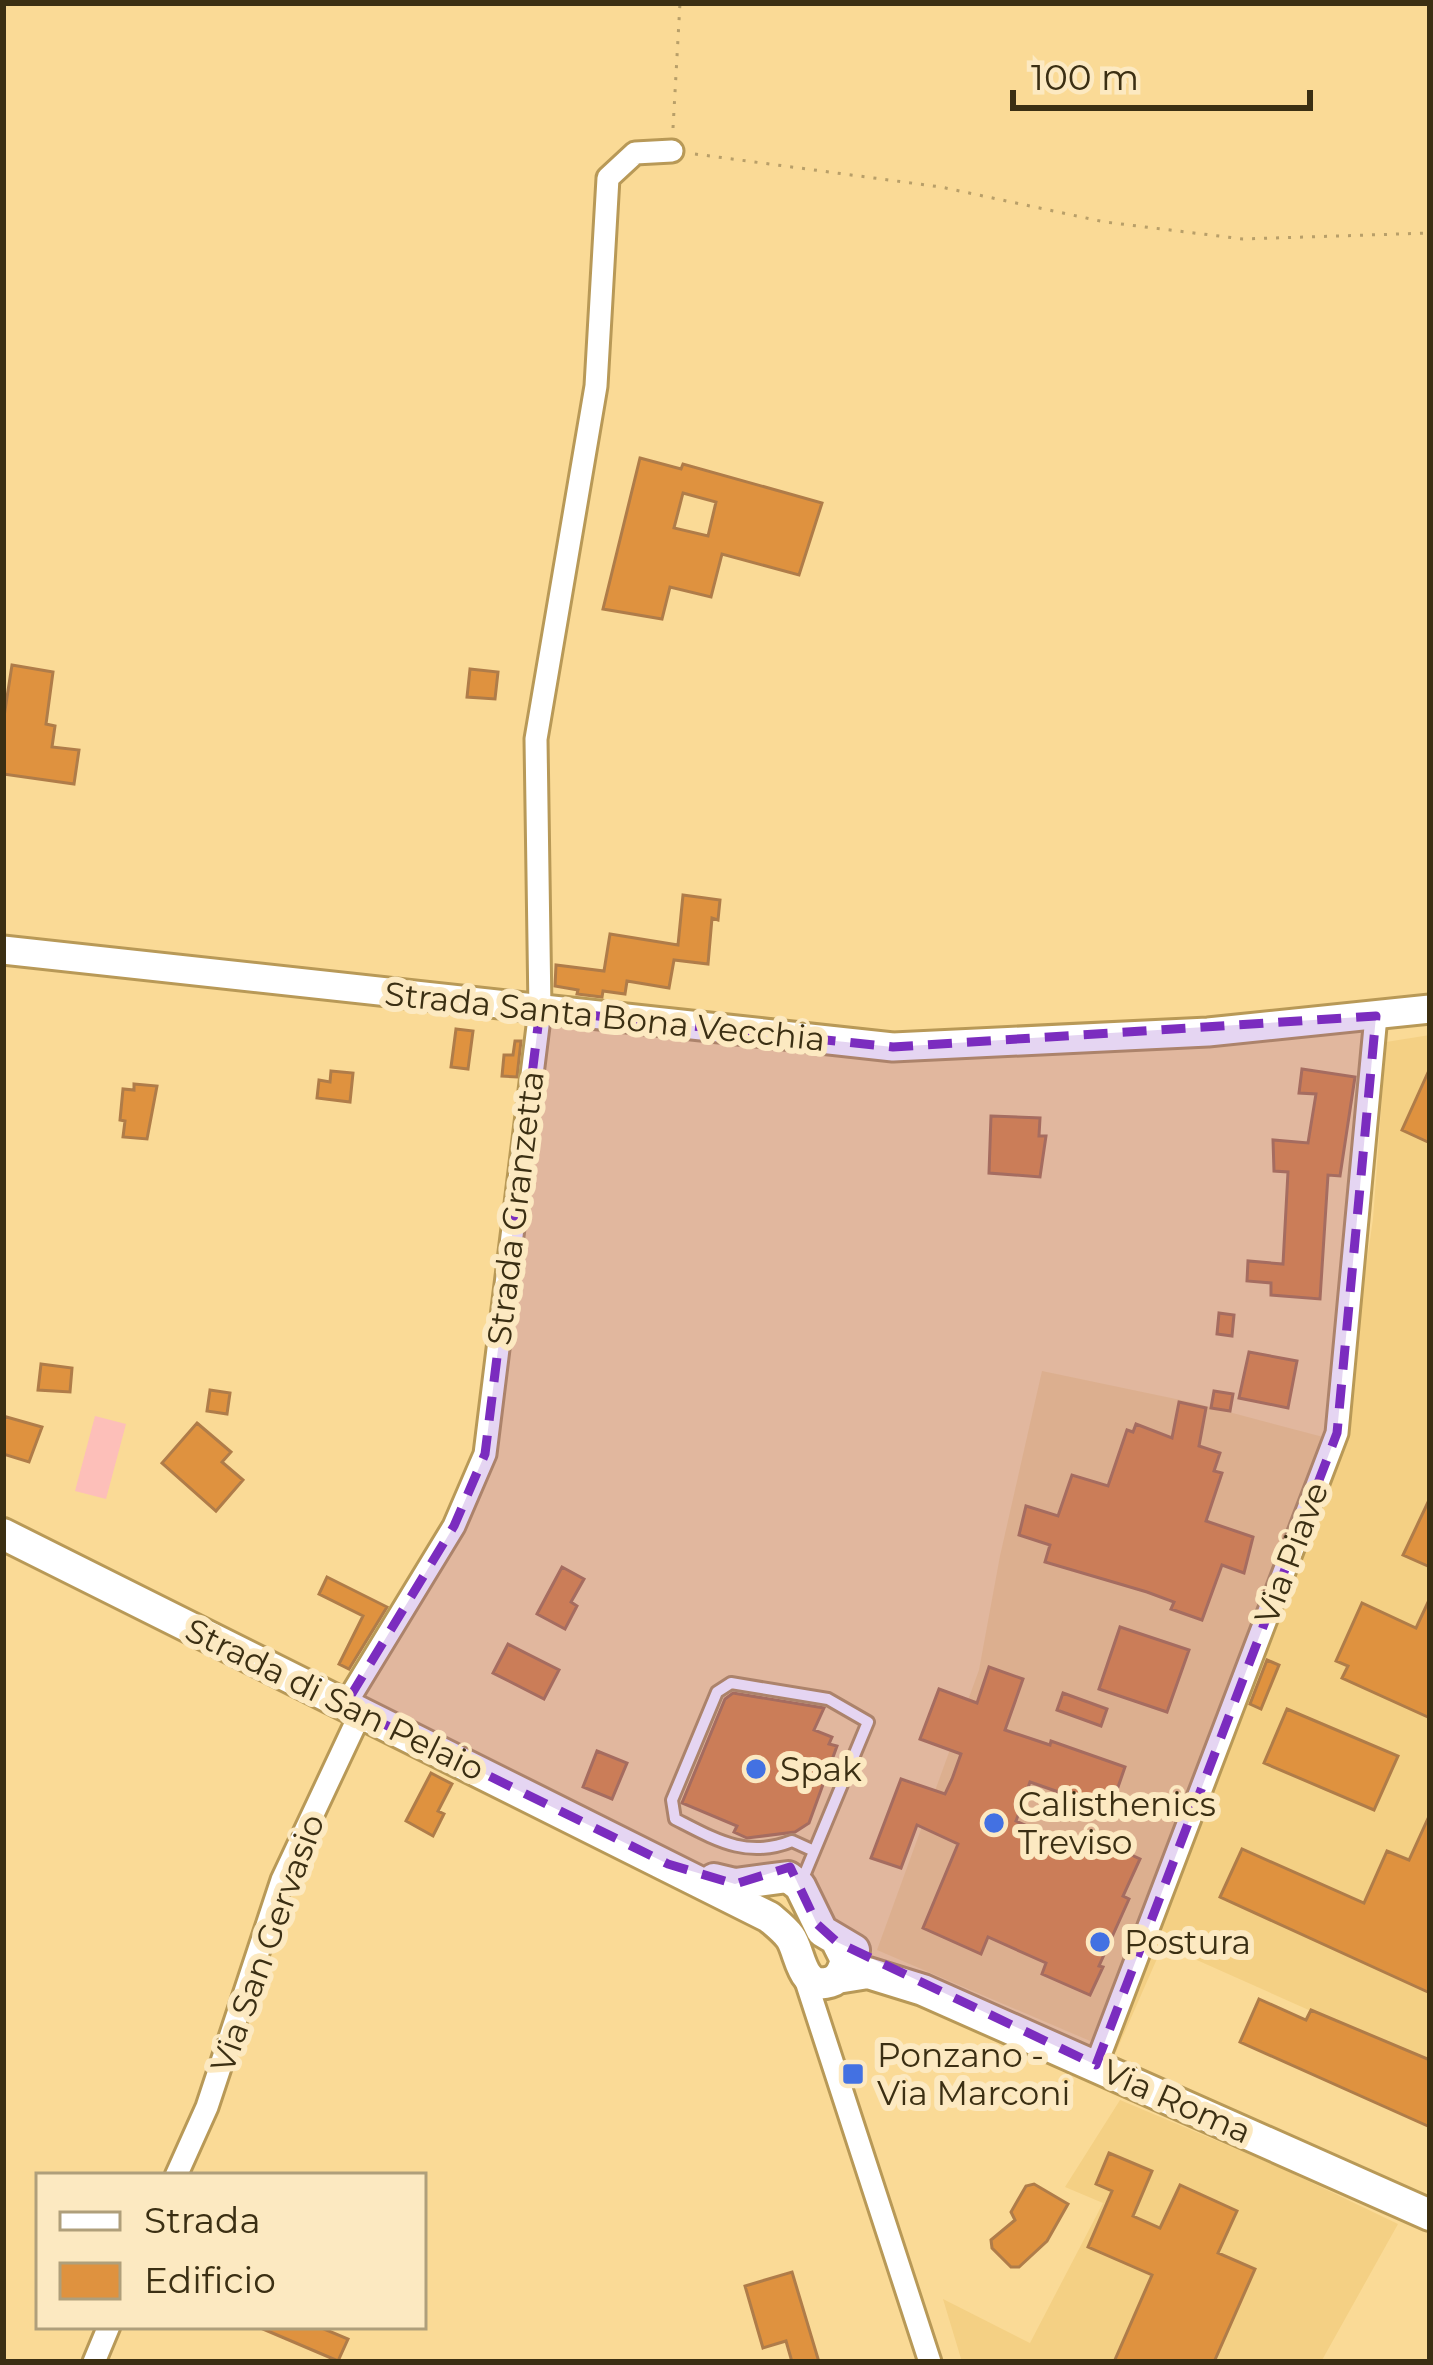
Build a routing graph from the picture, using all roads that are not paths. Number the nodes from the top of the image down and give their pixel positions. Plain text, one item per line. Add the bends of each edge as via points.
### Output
1 (672, 151) road end
2 (3, 950) edge
3 (1430, 1009) edge
4 (540, 1010) junction
5 (1376, 1016) junction
6 (3, 1534) edge
7 (353, 1708) junction
8 (814, 1851) junction
9 (800, 1886) junction
10 (757, 1897) junction
11 (851, 1949) junction
12 (923, 1990) junction
13 (823, 1995) junction
14 (1096, 2065) junction
15 (177, 2173) edge
16 (1430, 2215) edge
17 (109, 2329) edge
18 (94, 2362) edge
19 (930, 2362) edge

1 - 4 street, Strada Granzetta via 634,153 608,178 596,386 536,739
2 - 4 street, Strada Santa Bona Vecchia
3 - 5 street, Strada Santa Bona Vecchia
4 - 5 street, Strada Santa Bona Vecchia via 893,1047
4 - 7 street, Strada Granzetta via 485,1454
5 - 14 street, Via Piave via 1337,1433
6 - 7 main road, Strada di San Pelaio
7 - 10 main road, Strada di San Pelaio via 668,1864
7 - 15 street, Via San Gervasio
8 - 8 lane via 792,1841 770,1850 733,1848 675,1820 673,1800 718,1692 731,1683 828,1699 868,1722
8 - 9 lane
9 - 10 main road, Strada di San Pelaio via 781,1876
9 - 11 main road via 817,1924
10 - 13 main road
11 - 12 main road, Via Roma
11 - 13 main road
12 - 13 main road, Via Roma via 868,1973
12 - 14 main road, Via Roma
13 - 19 street
14 - 16 main road, Via Roma
17 - 18 street

